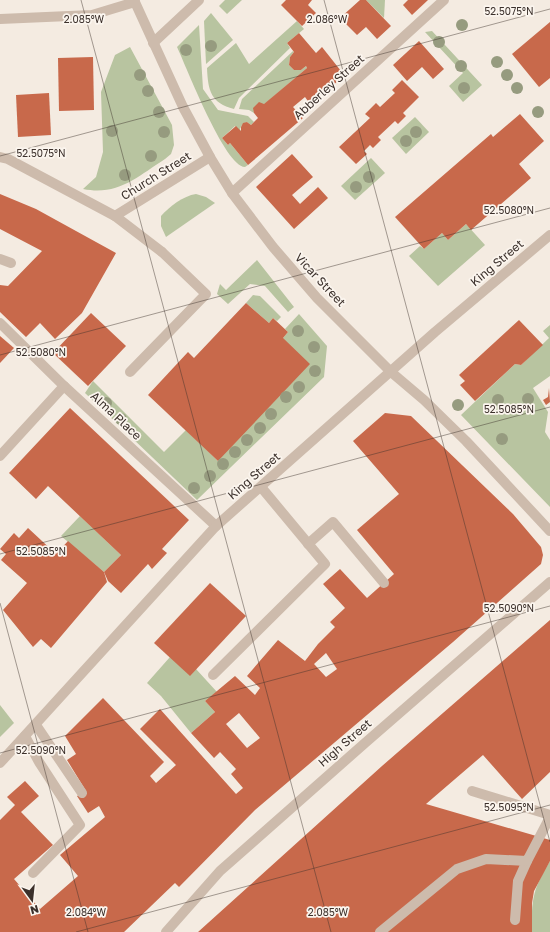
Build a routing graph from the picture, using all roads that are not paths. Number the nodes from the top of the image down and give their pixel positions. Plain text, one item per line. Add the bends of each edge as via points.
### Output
1 (199, 0) edge
2 (444, 0) edge
3 (134, 1) edge
4 (0, 19) edge
5 (152, 43) junction
6 (0, 157) edge
7 (210, 157) junction
8 (232, 193) junction
9 (115, 216) junction
10 (550, 236) edge
11 (0, 259) edge
12 (11, 263) dead end
13 (0, 323) edge
14 (130, 372) dead end
15 (391, 372) junction
16 (64, 386) junction
17 (0, 456) edge
18 (261, 487) junction
19 (216, 526) junction
20 (550, 531) edge
21 (308, 544) junction
22 (550, 582) edge
23 (384, 583) dead end
24 (213, 675) dead end
25 (36, 725) junction
26 (25, 736) junction
27 (0, 763) edge
28 (472, 791) dead end
29 (82, 793) dead end
30 (550, 816) edge
31 (527, 861) junction
32 (33, 873) dead end
33 (515, 920) dead end
34 (166, 932) edge
35 (380, 932) edge

1 - 5 street
2 - 8 street, Abberley Street
3 - 4 street via 92,15
3 - 5 street, Vicar Street
5 - 7 street, Vicar Street
6 - 9 street, Church Street
7 - 8 street, Vicar Street
7 - 9 street, Church Street
8 - 15 street, Vicar Street via 273,247 317,298
9 - 14 street, Church Street via 162,252 206,294
10 - 15 street, King Street
11 - 12 street
13 - 16 street, Alma Place
15 - 18 street, King Street
15 - 20 street, Vicar Street via 466,441
16 - 17 street
16 - 19 street, Alma Place
18 - 19 street, King Street
18 - 21 street
19 - 25 street, King Street
21 - 23 street via 333,522
21 - 24 street via 325,564
22 - 34 street, High Street via 220,872
25 - 26 street, King Street
25 - 29 street
26 - 27 street, King Street
26 - 32 street via 80,825
28 - 30 street
30 - 31 street
31 - 33 street via 518,881
31 - 35 street via 486,859 457,869

